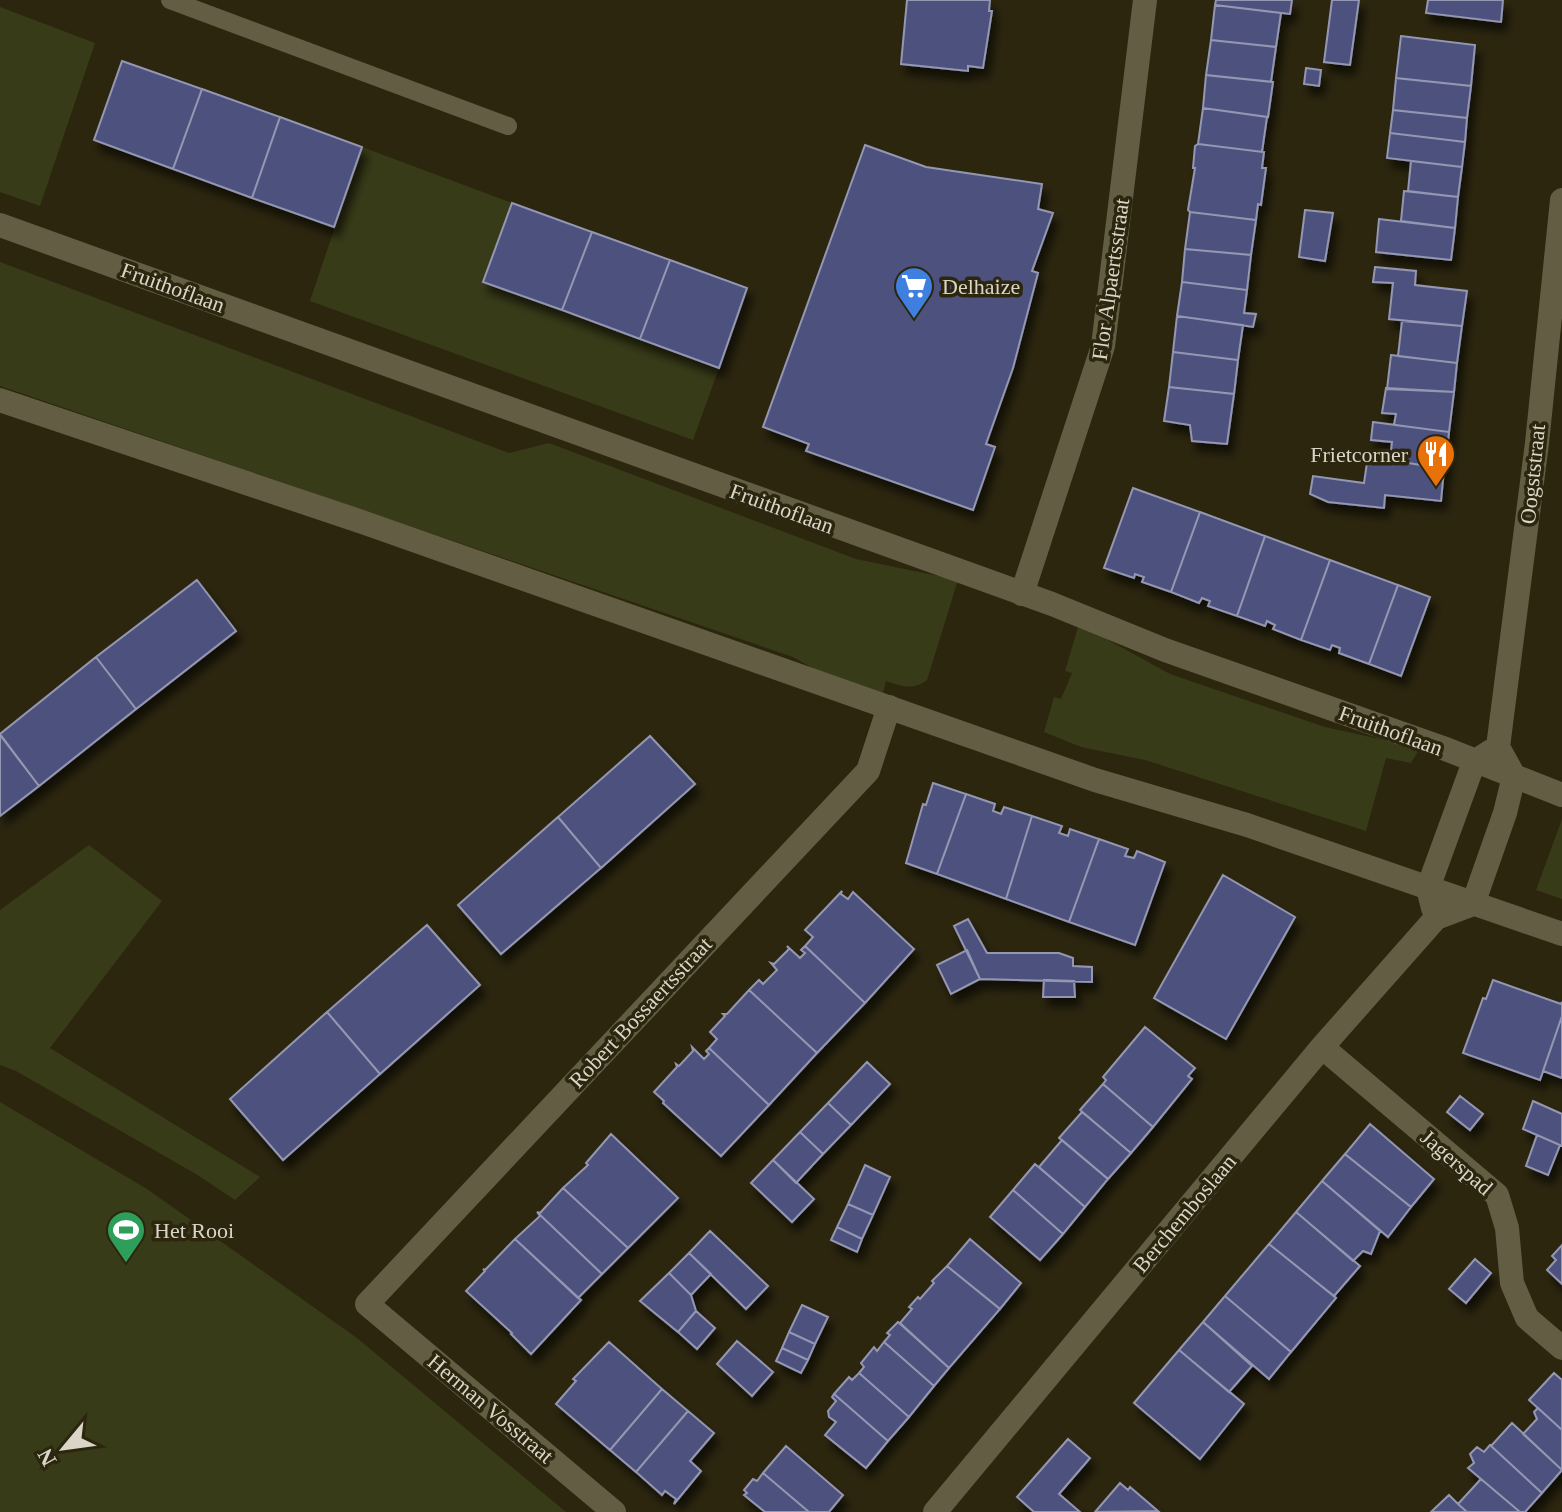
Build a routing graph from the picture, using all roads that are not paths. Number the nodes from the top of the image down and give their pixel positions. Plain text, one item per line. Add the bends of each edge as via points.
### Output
1 (170, 0) edge
2 (1145, 0) edge
3 (508, 126) dead end
4 (1562, 200) edge
5 (0, 225) edge
6 (0, 400) edge
7 (1022, 594) junction
8 (889, 707) junction
9 (1498, 747) junction
10 (1474, 762) junction
11 (1514, 776) junction
12 (1562, 795) edge
13 (1428, 888) junction
14 (1473, 904) junction
15 (1436, 918) junction
16 (1562, 934) edge
17 (1322, 1047) junction
18 (367, 1304) joint
19 (1562, 1348) edge
20 (614, 1512) edge
21 (935, 1512) edge

1 - 3 lane
2 - 7 street, Flor Alpaertsstraat via 1103,346
4 - 9 street, Oogststraat
5 - 7 street, Fruithoflaan
6 - 8 street
7 - 10 street, Fruithoflaan
8 - 13 street
8 - 18 street, Robert Bossaertsstraat via 868,771
9 - 10 street
9 - 11 street
10 - 11 street, Fruithoflaan
10 - 13 street
11 - 12 street, Fruithoflaan
11 - 14 street
13 - 14 street
13 - 15 street
14 - 15 street, Berchemboslaan
14 - 16 street
15 - 17 street, Berchemboslaan
17 - 19 street, Jagerspad via 1497,1195 1507,1228 1512,1283 1527,1318
17 - 21 street, Berchemboslaan
18 - 20 street, Herman Vosstraat

